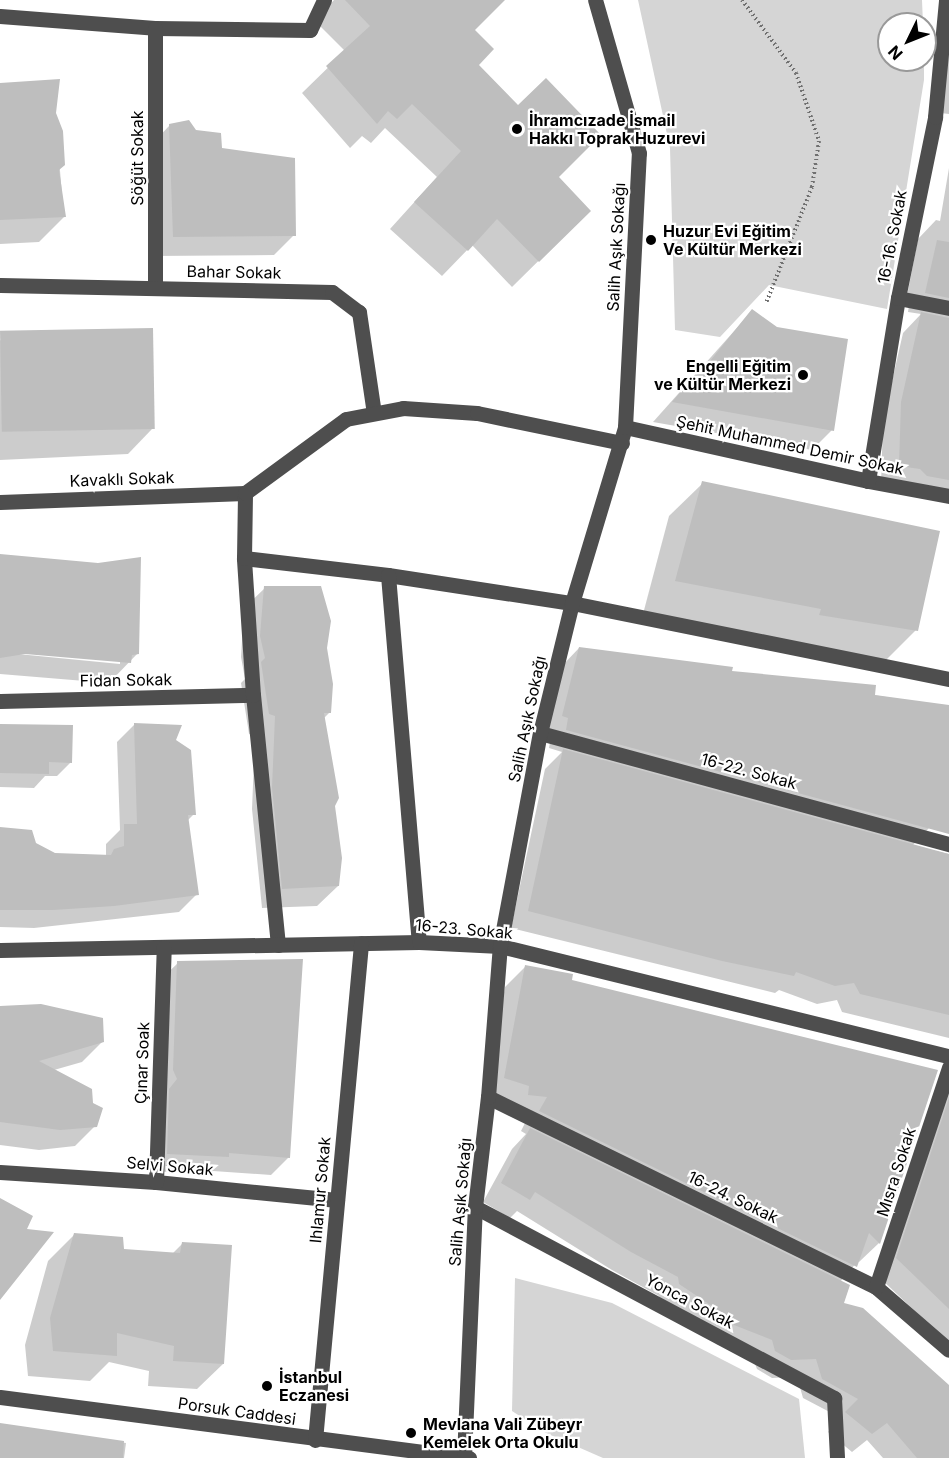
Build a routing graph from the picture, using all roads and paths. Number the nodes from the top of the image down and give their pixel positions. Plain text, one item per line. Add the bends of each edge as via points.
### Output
1 (324, 0) edge
2 (595, 0) edge
3 (742, 0) edge
4 (946, 0) edge
5 (0, 16) edge
6 (155, 28) junction
7 (942, 119) edge
8 (0, 285) edge
9 (155, 288) junction
10 (898, 298) junction
11 (766, 303) dead end
12 (949, 308) edge
13 (374, 414) junction
14 (625, 427) junction
15 (622, 442) junction
16 (868, 481) junction
17 (245, 493) junction
18 (949, 496) edge
19 (0, 502) edge
20 (244, 558) junction
21 (388, 575) junction
22 (572, 603) junction
23 (948, 676) edge
24 (253, 695) junction
25 (0, 701) edge
26 (540, 733) junction
27 (949, 844) edge
28 (419, 942) junction
29 (361, 943) junction
30 (278, 945) junction
31 (500, 946) junction
32 (164, 947) junction
33 (0, 950) edge
34 (949, 1056) edge
35 (949, 1067) edge
36 (488, 1097) junction
37 (0, 1172) edge
38 (156, 1182) junction
39 (337, 1200) junction
40 (475, 1208) junction
41 (876, 1287) junction
42 (949, 1350) edge
43 (0, 1398) edge
44 (315, 1440) junction
45 (464, 1457) edge
46 (469, 1458) edge
47 (837, 1458) edge

1 - 6 street via 310,30
2 - 14 street, Salih Aşık Sokağı via 639,153
3 - 11 path via 795,73 819,141 812,187
4 - 7 street, 16-16. Sokak
5 - 6 street
6 - 9 street, Söğüt Sokak
7 - 10 street, 16-16. Sokak
8 - 9 street, Bahar Sokak
9 - 13 street, Bahar Sokak via 332,292 359,312
10 - 12 street
10 - 16 street, 16-16. Sokak
13 - 15 street via 403,408 477,413
13 - 17 street via 346,419
14 - 15 street, Salih Aşık Sokağı
14 - 16 street, Şehit Muhammed Demir Sokak
15 - 22 street, Salih Aşık Sokağı
16 - 18 street, Şehit Muhammed Demir Sokak
17 - 19 street, Kavaklı Sokak
17 - 20 street
20 - 21 street
20 - 24 street
21 - 22 street
21 - 28 street
22 - 23 street
22 - 26 street, Salih Aşık Sokağı
24 - 25 street, Fidan Sokak
24 - 30 street
26 - 27 street, 16-22. Sokak
26 - 31 street, Salih Aşık Sokağı
28 - 29 street, 16-23. Sokak
28 - 31 street, 16-23. Sokak
29 - 30 street, 16-23. Sokak
29 - 39 street, Ihlamur Sokak
30 - 32 street, 16-23. Sokak
31 - 34 street, 16-23. Sokak
31 - 36 street, Salih Aşık Sokağı
32 - 33 street, 16-23. Sokak
32 - 38 street, Çınar Soak
35 - 41 street, Mısra Sokak
36 - 40 street, Salih Aşık Sokağı
36 - 41 street, 16-24. Sokak
37 - 38 street, Selvi Sokak
38 - 39 street, Selvi Sokak
39 - 44 street, Ihlamur Sokak
40 - 45 street, Salih Aşık Sokağı
40 - 47 street, Yonca Sokak via 834,1398
41 - 42 street, 16-24. Sokak
43 - 44 street, Porsuk Caddesi
44 - 45 street, Porsuk Caddesi
45 - 46 street, Porsuk Caddesi

